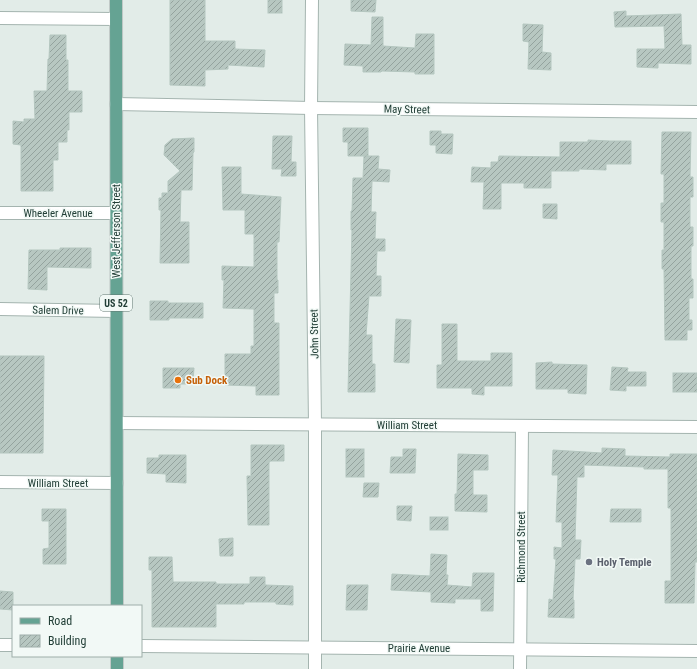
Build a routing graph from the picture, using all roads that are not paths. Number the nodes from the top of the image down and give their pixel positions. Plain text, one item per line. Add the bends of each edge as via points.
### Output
1 (116, 0) edge
2 (312, 0) edge
3 (0, 18) edge
4 (116, 19) junction
5 (116, 104) junction
6 (311, 108) junction
7 (697, 112) edge
8 (0, 212) edge
9 (116, 213) junction
10 (0, 309) edge
11 (116, 311) junction
12 (116, 423) junction
13 (315, 424) junction
14 (522, 426) junction
15 (697, 427) edge
16 (0, 482) edge
17 (117, 483) junction
18 (117, 605) edge
19 (0, 645) edge
20 (12, 645) edge
21 (142, 646) edge
22 (315, 647) junction
23 (520, 649) junction
24 (697, 650) edge
25 (117, 657) edge
26 (117, 669) edge
27 (316, 669) edge
28 (520, 669) edge

1 - 4 main road, West Jefferson Street / US 52
2 - 6 street, John Street
3 - 4 street
4 - 5 main road, West Jefferson Street / US 52
5 - 6 street, May Street
5 - 9 main road, West Jefferson Street / US 52
6 - 7 street, May Street
6 - 13 street, John Street
8 - 9 street, Wheeler Avenue
9 - 11 main road, West Jefferson Street / US 52
10 - 11 street, Salem Drive
11 - 12 main road, West Jefferson Street / US 52
12 - 13 street, William Street
12 - 17 main road, West Jefferson Street / US 52
13 - 14 street, William Street
13 - 22 street, John Street
14 - 15 street, William Street
14 - 23 street, Richmond Street
16 - 17 street, William Street
17 - 18 main road, West Jefferson Street / US 52
19 - 20 street
21 - 22 street, Prairie Avenue
22 - 23 street, Prairie Avenue
22 - 27 street, John Street
23 - 24 street, Prairie Avenue
23 - 28 street, Richmond Street
25 - 26 main road

